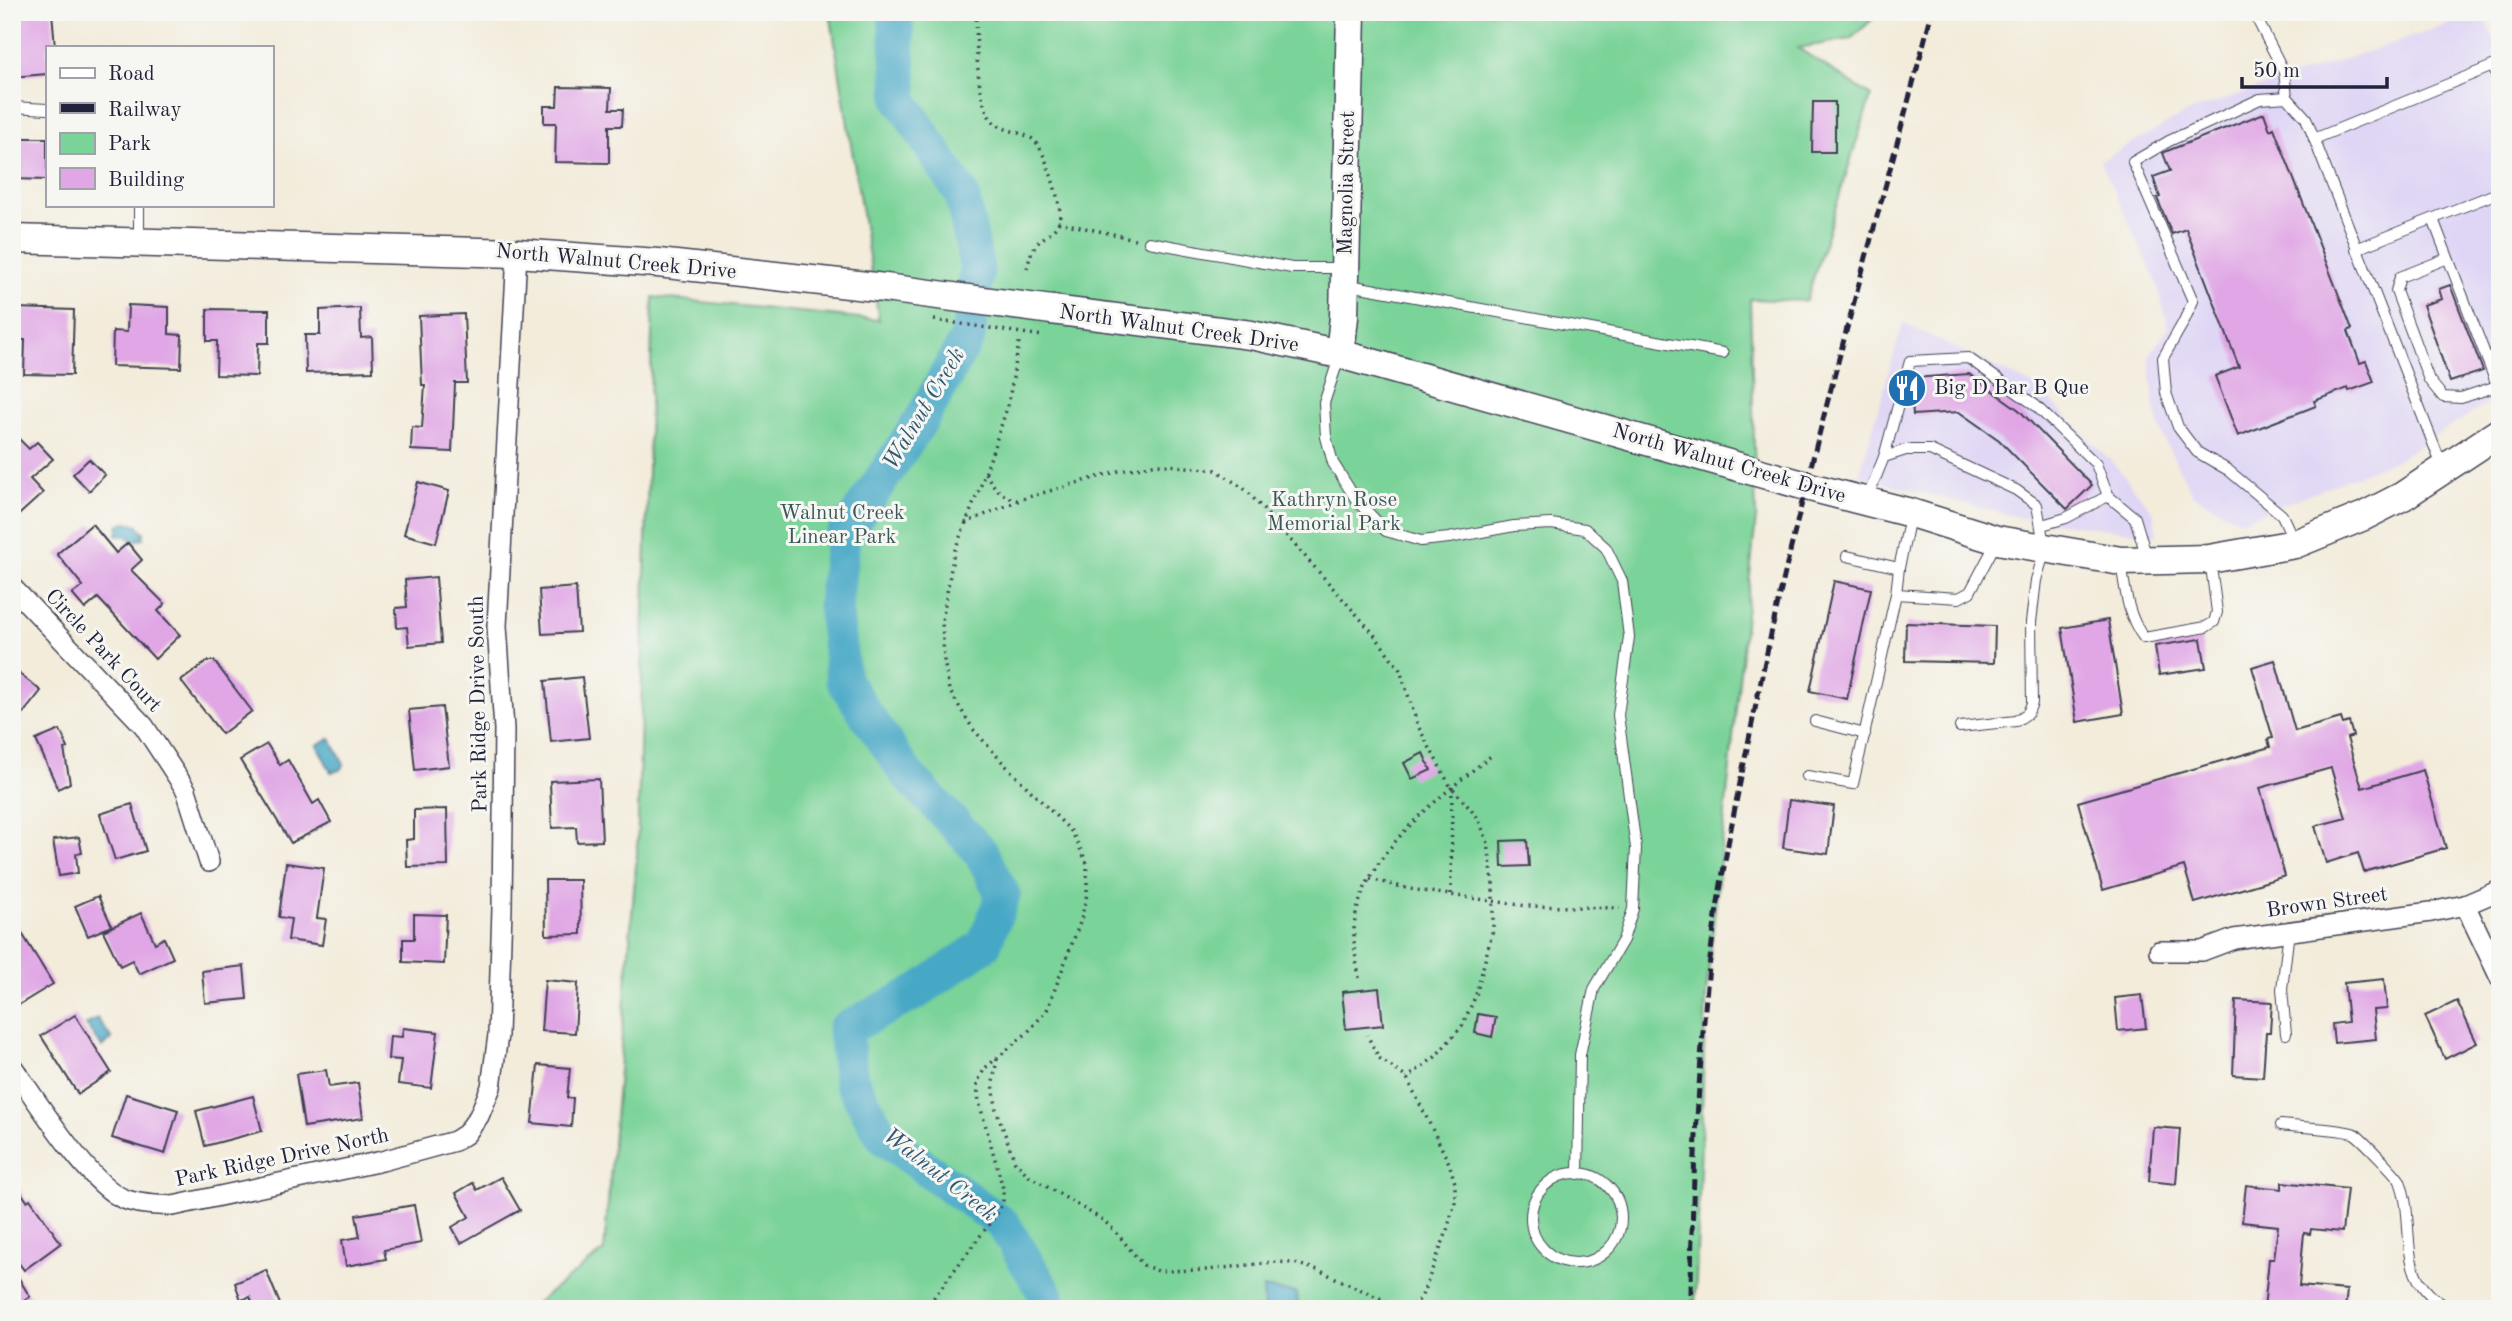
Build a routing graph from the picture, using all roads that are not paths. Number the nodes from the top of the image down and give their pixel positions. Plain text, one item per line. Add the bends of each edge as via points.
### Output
1 (1351, 12) edge
2 (2257, 14) edge
3 (2496, 64) edge
4 (2500, 85) edge
5 (2287, 97) junction
6 (12, 107) edge
7 (46, 109) edge
8 (2314, 139) junction
9 (2500, 192) edge
10 (139, 206) edge
11 (2433, 219) junction
12 (12, 239) edge
13 (139, 242) junction
14 (1149, 242) road end
15 (2357, 249) junction
16 (517, 253) junction
17 (2448, 258) junction
18 (1345, 276) junction
19 (1723, 353) dead end
20 (1340, 354) junction
21 (2498, 389) edge
22 (2500, 432) edge
23 (1884, 457) junction
24 (2443, 470) junction
25 (2108, 496) junction
26 (1865, 502) junction
27 (1911, 513) junction
28 (2043, 537) junction
29 (1997, 540) junction
30 (2295, 544) junction
31 (1847, 556) dead end
32 (2210, 559) junction
33 (2121, 561) junction
34 (2148, 562) junction
35 (1899, 568) junction
36 (12, 587) edge
37 (1896, 594) junction
38 (1815, 721) dead end
39 (1960, 727) dead end
40 (1865, 734) junction
41 (1807, 776) dead end
42 (209, 862) dead end
43 (2500, 890) edge
44 (2465, 905) junction
45 (2289, 931) junction
46 (2159, 951) dead end
47 (2500, 978) edge
48 (2286, 1034) dead end
49 (12, 1066) edge
50 (2281, 1125) dead end
51 (455, 1141) joint
52 (1578, 1174) junction
53 (2451, 1309) edge

1 - 18 main road, Magnolia Street
2 - 5 lane via 2284,72
3 - 4 lane
3 - 8 lane
5 - 8 lane via 2305,118
5 - 30 lane via 2260,99 2133,162 2193,301 2163,358 2166,393 2179,427 2197,452 2228,470 2282,516
6 - 7 lane
8 - 15 lane
9 - 11 lane
10 - 13 lane
11 - 15 lane
11 - 17 lane
12 - 13 main road, North Walnut Creek Drive
13 - 16 main road, North Walnut Creek Drive
14 - 18 lane
15 - 24 lane
16 - 20 main road, North Walnut Creek Drive, bridge via 885,288 1047,323 1251,335
16 - 51 street, Park Ridge Drive South via 497,626 504,729 498,1035 491,1087 479,1116
17 - 21 lane
17 - 21 lane via 2400,277 2396,291 2429,380 2443,397 2461,398
18 - 19 lane
18 - 20 main road, Magnolia Street
20 - 26 main road, North Walnut Creek Drive
20 - 52 lane via 1324,403 1326,437 1333,463 1357,501 1386,531 1421,541 1514,526 1550,524 1585,529 1606,548 1622,581 1629,637 1618,715 1636,848 1633,909 1623,940 1594,989 1580,1055
22 - 24 main road, North Walnut Creek Drive
23 - 25 lane via 1910,361 1968,358 2035,405 2088,456 2096,464
23 - 26 lane
23 - 28 lane via 1906,450 1930,450 2016,489 2037,505
24 - 30 main road, North Walnut Creek Drive via 2364,516
25 - 28 lane via 2066,518
25 - 34 lane via 2135,518
26 - 27 main road, North Walnut Creek Drive
27 - 29 main road, North Walnut Creek Drive
27 - 35 lane
28 - 29 main road, North Walnut Creek Drive
28 - 33 main road, North Walnut Creek Drive
28 - 39 lane via 2031,622 2032,702 2028,713 2016,721
29 - 37 lane via 1970,592 1959,597
30 - 32 main road, North Walnut Creek Drive
31 - 35 lane
32 - 33 lane via 2217,612 2214,622 2144,638 2126,600
32 - 34 main road, North Walnut Creek Drive
33 - 34 main road, North Walnut Creek Drive
35 - 37 lane
36 - 42 street, Circle Park Court via 144,726 186,790
37 - 40 lane
38 - 40 lane
40 - 41 lane via 1853,784
43 - 44 street, Brown Street
44 - 45 street, Brown Street
44 - 47 street
45 - 46 street, Brown Street via 2234,939 2202,951
45 - 48 lane via 2282,989
49 - 51 street, Park Ridge Drive North via 93,1177 123,1199 140,1203 173,1206
50 - 53 lane via 2354,1133 2399,1179 2412,1266 2422,1286
52 - 52 lane via 1559,1176 1547,1184 1532,1208 1531,1222 1542,1248 1569,1263 1585,1263 1611,1247 1621,1218 1611,1189 1600,1180

